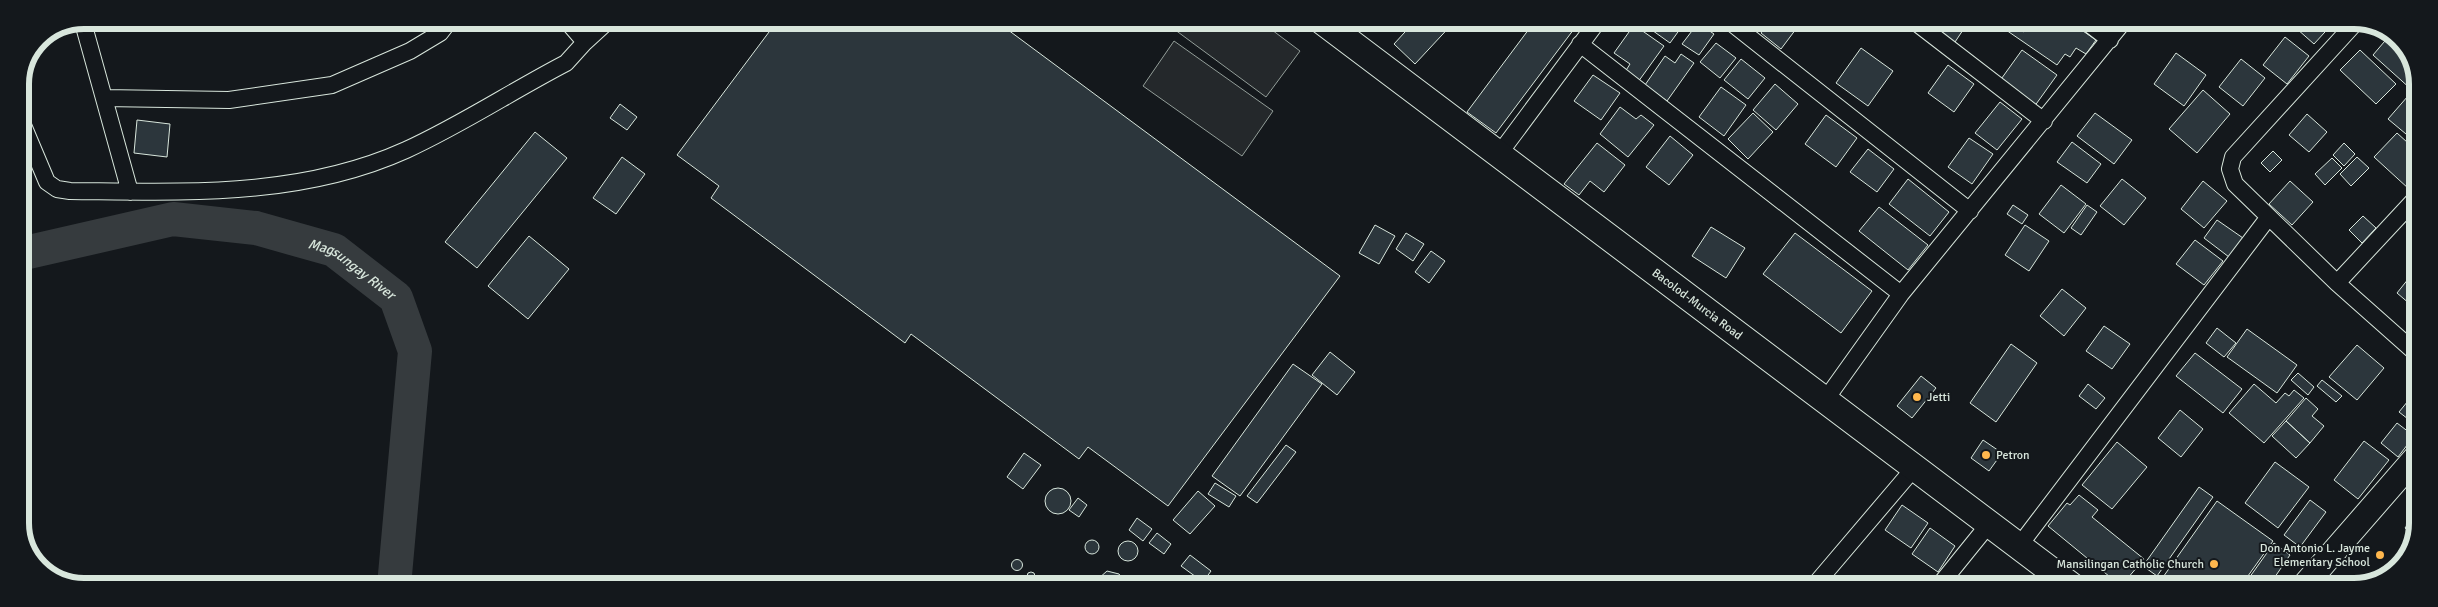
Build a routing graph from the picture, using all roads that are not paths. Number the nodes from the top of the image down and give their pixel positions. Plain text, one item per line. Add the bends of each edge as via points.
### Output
1 (85, 29) edge
2 (443, 29) edge
3 (574, 29) edge
4 (600, 29) edge
5 (1333, 29) edge
6 (1592, 29) edge
7 (1739, 29) edge
8 (1924, 29) edge
9 (2096, 29) edge
10 (2118, 29) edge
11 (2350, 29) edge
12 (2110, 40) junction
13 (586, 42) junction
14 (1580, 44) junction
15 (104, 98) junction
16 (2044, 121) junction
17 (29, 139) edge
18 (1499, 154) junction
19 (130, 192) junction
20 (2409, 206) edge
21 (1970, 212) junction
22 (2268, 218) junction
23 (2338, 283) junction
24 (1901, 294) junction
25 (2409, 347) edge
26 (1826, 399) junction
27 (2409, 465) edge
28 (1915, 467) junction
29 (1990, 524) junction
30 (2018, 546) junction
31 (1821, 578) edge
32 (1945, 578) edge
33 (2061, 578) edge
34 (2311, 578) edge

1 - 15 street
2 - 15 street via 410,51 332,85 229,100
3 - 13 street
4 - 13 street
5 - 18 main road, Bacolod-Murcia Road
6 - 14 street
7 - 21 street
8 - 16 street
9 - 12 street
10 - 12 street
11 - 22 street via 2233,157 2230,169 2235,184
12 - 16 street
13 - 19 street via 566,63 406,150 355,169 279,186 223,191
14 - 18 street
14 - 24 street
15 - 19 street
16 - 21 street
17 - 19 street via 47,182 57,190
18 - 26 main road, Bacolod-Murcia Road
20 - 23 street
21 - 24 street
22 - 23 street
22 - 30 street
23 - 25 street
24 - 26 street
26 - 28 main road, Bacolod-Murcia Road
27 - 34 street
28 - 29 main road, Bacolod-Murcia Road
28 - 31 street
29 - 30 main road, Bacolod-Murcia Road
29 - 32 street
30 - 33 main road, Bacolod-Murcia Road

